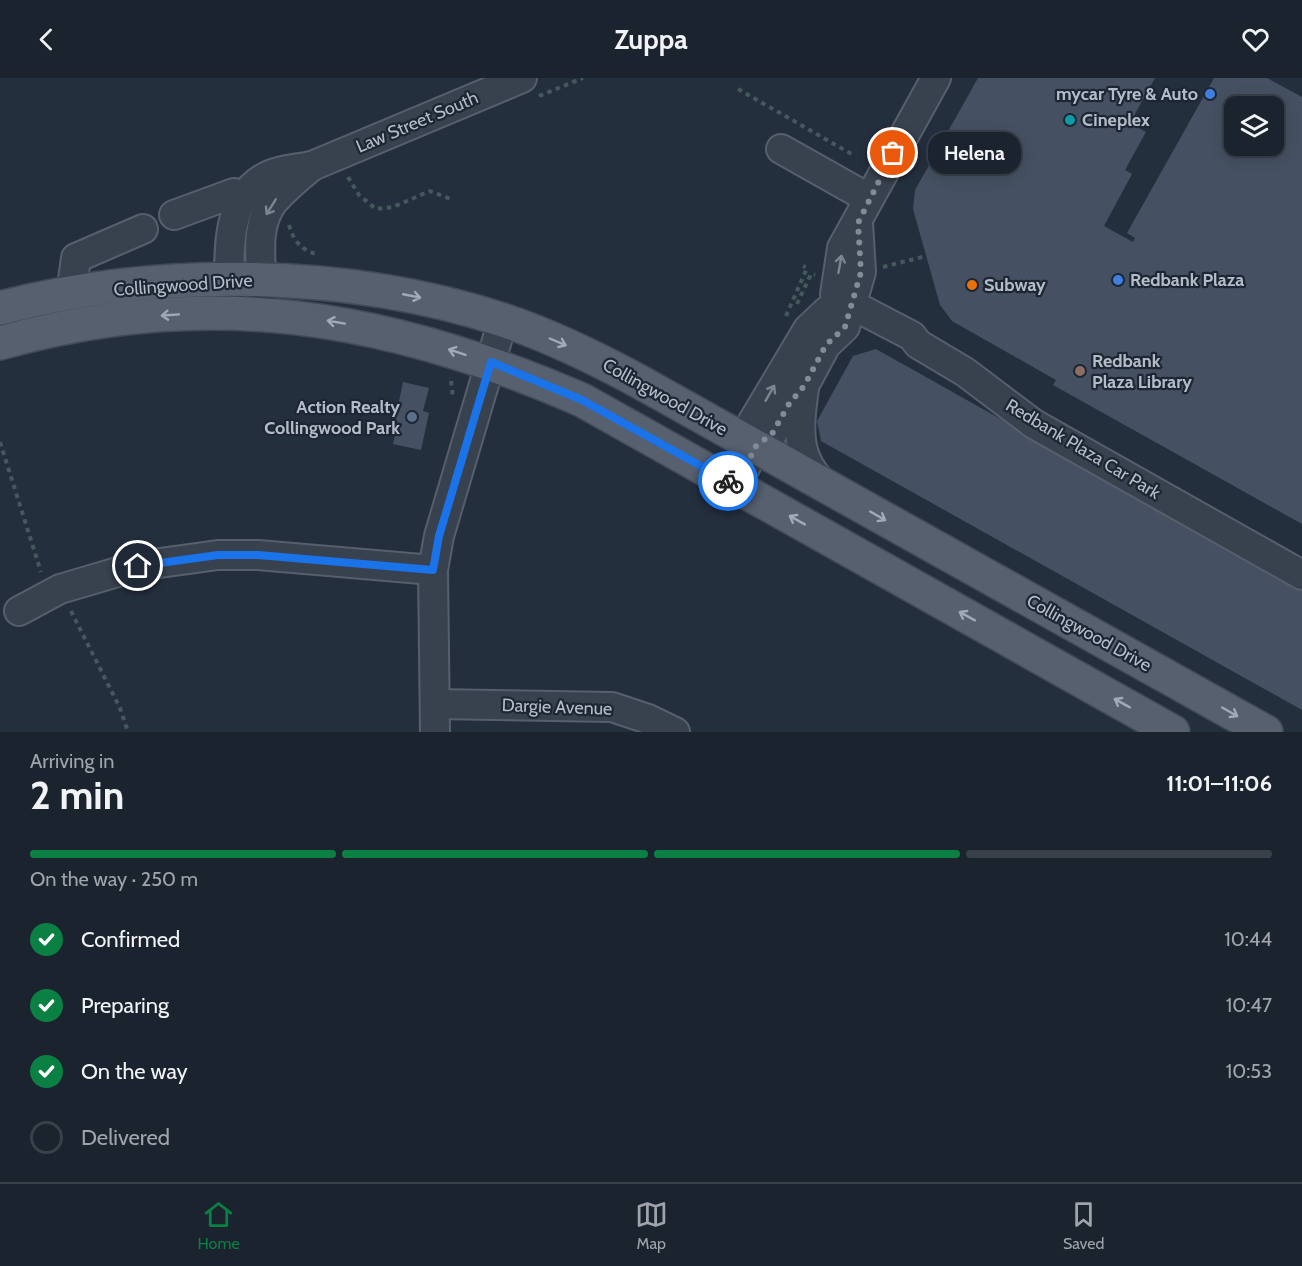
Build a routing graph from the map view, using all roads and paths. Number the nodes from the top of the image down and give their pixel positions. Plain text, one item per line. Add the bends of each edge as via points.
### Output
1 (583, 78) edge
2 (936, 78) edge
3 (526, 89) edge
4 (738, 89) dead end
5 (781, 149) dead end
6 (855, 156) dead end
7 (312, 166) junction
8 (358, 173) dead end
9 (348, 177) junction
10 (338, 181) dead end
11 (245, 198) junction
12 (453, 200) dead end
13 (863, 210) junction
14 (174, 215) dead end
15 (286, 215) dead end
16 (142, 229) dead end
17 (926, 256) dead end
18 (327, 257) dead end
19 (803, 266) dead end
20 (869, 270) junction
21 (825, 274) dead end
22 (262, 280) junction
23 (71, 294) junction
24 (229, 296) junction
25 (0, 308) edge
26 (261, 313) junction
27 (844, 315) junction
28 (504, 320) junction
29 (783, 323) dead end
30 (891, 323) junction
31 (788, 325) dead end
32 (0, 343) edge
33 (918, 344) junction
34 (445, 376) dead end
35 (487, 377) junction
36 (804, 386) junction
37 (756, 446) junction
38 (736, 486) junction
39 (827, 488) junction
40 (433, 570) junction
41 (1302, 575) edge
42 (19, 611) dead end
43 (435, 704) junction
44 (435, 732) edge
45 (675, 732) edge
46 (1173, 732) edge
47 (1266, 732) edge

1 - 3 path
2 - 13 street
3 - 7 street, Law Street South
4 - 6 path
5 - 13 street
7 - 11 street, Law Street South via 275,173 261,180
7 -> 22 street, Law Street South via 266,214 261,229
8 - 9 path
9 - 10 path
9 - 12 path via 359,195 376,209 393,207 430,191
11 - 14 street via 234,193
11 - 24 street, Law Street South via 232,225
13 - 20 street
27 -> 13 street via 835,294 842,248
15 - 18 path via 293,240 308,252
16 - 23 street via 76,258
17 - 20 path
19 - 29 path via 807,267
20 - 27 street
20 - 30 street via 880,309
21 - 31 path via 811,274
22 - 24 main road, Collingwood Drive
22 - 26 street, Law Street South
22 -> 28 main road, Collingwood Drive via 354,286
23 - 24 main road, Collingwood Drive
23 - 25 main road, Collingwood Drive
24 - 26 main road, Collingwood Drive
24 -> 32 main road, Collingwood Drive
35 -> 26 main road, Collingwood Drive via 393,334 313,318
27 - 30 street, Redbank Plaza Car Park via 864,311
27 - 33 street via 860,327 908,345
27 - 36 street
37 -> 27 street via 752,423 798,345 822,314
28 - 35 street
28 -> 37 main road, Collingwood Drive via 603,362
30 - 33 street, Redbank Plaza Car Park
33 - 41 street, Redbank Plaza Car Park via 960,382 1251,553
34 - 35 path via 450,381
35 - 38 main road, Collingwood Drive via 582,400
35 - 40 street via 439,536
36 - 37 street via 772,434
36 - 39 street via 798,429 800,446
37 - 38 street
37 - 39 main road, Collingwood Drive
46 -> 38 main road, Collingwood Drive
39 -> 47 main road, Collingwood Drive
40 - 42 street via 218,555 138,566 60,589
40 - 43 street
43 - 44 street
43 - 45 street, Dargie Avenue via 612,707

